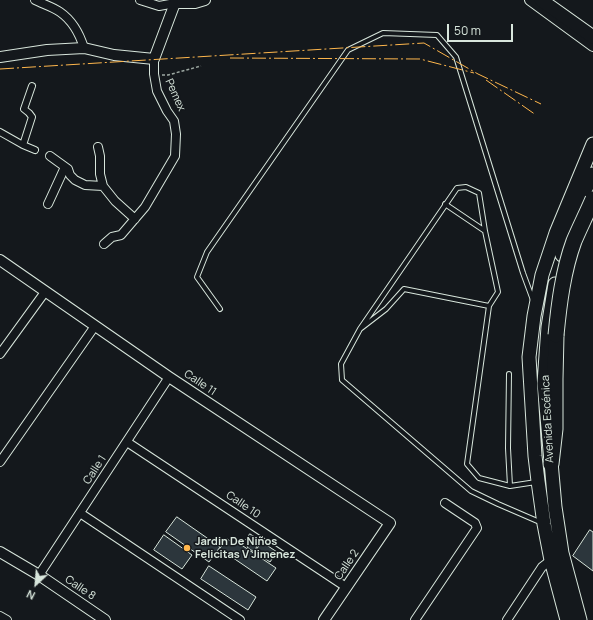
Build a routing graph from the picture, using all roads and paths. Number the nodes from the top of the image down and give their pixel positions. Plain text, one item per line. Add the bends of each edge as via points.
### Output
1 (35, 0) edge
2 (140, 0) edge
3 (152, 0) edge
4 (205, 0) edge
5 (530, 0) edge
6 (541, 0) edge
7 (551, 0) edge
8 (175, 3) junction
9 (159, 6) junction
10 (593, 32) edge
11 (593, 37) edge
12 (593, 46) edge
13 (84, 48) junction
14 (0, 57) edge
15 (154, 59) junction
16 (201, 66) dead end
17 (154, 74) junction
18 (32, 86) dead end
19 (0, 132) edge
20 (593, 144) edge
21 (23, 145) junction
22 (98, 147) dead end
23 (35, 150) dead end
24 (50, 156) dead end
25 (65, 167) junction
26 (593, 174) edge
27 (103, 186) junction
28 (593, 199) edge
29 (48, 204) dead end
30 (445, 204) junction
31 (593, 205) edge
32 (135, 219) junction
33 (485, 231) junction
34 (566, 242) junction
35 (104, 244) dead end
36 (0, 260) edge
37 (45, 292) junction
38 (489, 306) junction
39 (536, 308) junction
40 (220, 309) dead end
41 (95, 326) junction
42 (360, 329) junction
43 (0, 354) edge
44 (509, 374) dead end
45 (169, 377) junction
46 (127, 442) junction
47 (0, 462) edge
48 (551, 464) junction
49 (538, 481) junction
50 (510, 486) junction
51 (445, 503) dead end
52 (80, 513) junction
53 (390, 523) joint
54 (544, 524) junction
55 (0, 552) edge
56 (551, 560) junction
57 (39, 575) junction
58 (346, 587) junction
59 (0, 616) edge
60 (7, 620) edge
61 (105, 620) edge
62 (240, 620) edge
63 (324, 620) edge
64 (415, 620) edge
65 (507, 620) edge
66 (567, 620) edge
67 (580, 620) edge

1 - 13 street via 61,13 75,27
2 - 9 street
3 - 9 street
4 - 8 street
5 - 12 street
6 - 11 main road
7 - 10 street
8 - 9 street
8 - 15 street, Pemex
13 - 14 street
13 - 15 street via 114,55
15 - 17 street, Pemex
16 - 17 path via 168,75
17 - 32 street, Pemex via 157,91 174,121 175,156 145,207
18 - 21 street via 24,109 32,117
19 - 21 street
20 - 39 main road via 556,233 542,275
21 - 23 street
22 - 27 street
24 - 25 street
25 - 27 street via 75,180 85,185
25 - 29 street
26 - 34 main road, Avenida Escénica via 577,207
27 - 32 street
28 - 48 highway, bridge via 574,241 558,311 554,379 555,429
30 - 33 lane
30 - 33 lane via 457,188 466,187 479,194
30 - 42 lane
31 - 34 street via 576,235
32 - 35 street, Pemex via 121,235 112,237
33 - 38 lane via 498,292
34 - 48 main road, Avenida Escénica via 555,284 544,383
36 - 37 street, Calle 11
37 - 41 street, Calle 11
37 - 43 street
38 - 42 lane via 404,290 386,309
38 - 50 lane via 467,464 479,478
39 - 40 lane via 456,57 437,35 383,33 348,50 207,252 197,277
39 - 49 main road via 529,357
41 - 45 street, Calle 11
41 - 47 street
42 - 54 lane via 341,364 342,380 471,491
44 - 50 lane
45 - 46 street, Calle 1
45 - 53 street, Calle 11
46 - 52 street, Calle 1
46 - 58 street, Calle 10
48 - 67 main road, Avenida Escénica via 562,553
49 - 50 lane
49 - 54 main road
51 - 64 street via 474,523 477,528
52 - 57 street, Calle 1
52 - 62 street
53 - 58 street, Calle 2
54 - 56 main road
55 - 57 street, Calle 8
56 - 65 street via 542,567
56 - 66 main road
57 - 61 street, Calle 8
58 - 63 street, Calle 2
59 - 60 street

